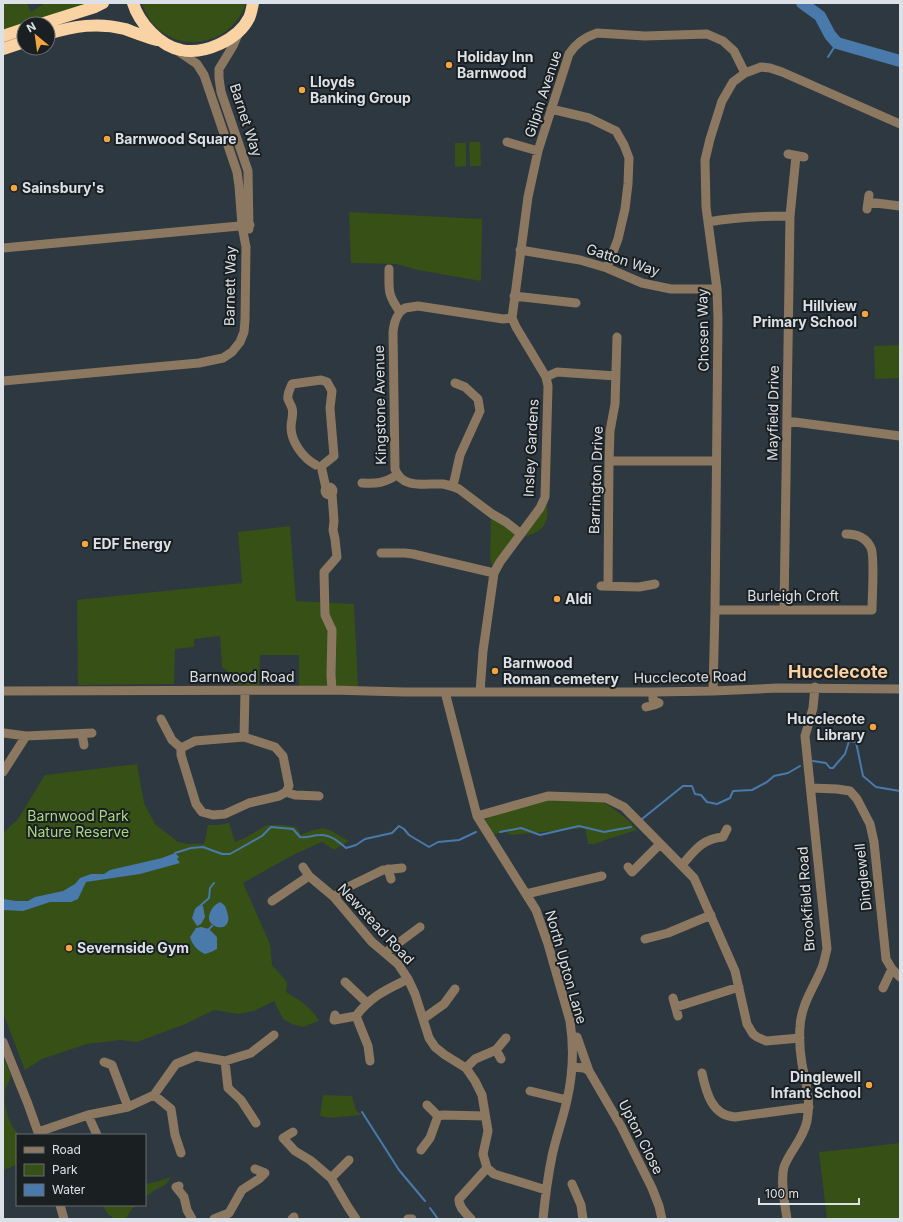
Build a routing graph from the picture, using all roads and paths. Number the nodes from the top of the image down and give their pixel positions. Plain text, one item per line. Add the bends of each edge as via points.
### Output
1 (103, 3) edge
2 (133, 3) edge
3 (253, 3) edge
4 (261, 3) edge
5 (249, 18) junction
6 (56, 19) edge
7 (241, 28) junction
8 (16, 32) edge
9 (56, 32) edge
10 (3, 36) edge
11 (163, 42) junction
12 (16, 45) edge
13 (3, 49) edge
14 (176, 49) junction
15 (745, 73) junction
16 (551, 109) junction
17 (900, 124) edge
18 (507, 142) dead end
19 (538, 151) junction
20 (796, 156) dead end
21 (868, 202) dead end
22 (900, 206) edge
23 (790, 216) junction
24 (708, 222) junction
25 (246, 226) junction
26 (246, 247) joint
27 (3, 248) edge
28 (520, 250) junction
29 (607, 268) junction
30 (389, 269) dead end
31 (717, 289) junction
32 (514, 296) junction
33 (576, 303) dead end
34 (400, 312) junction
35 (512, 318) junction
36 (617, 337) dead end
37 (616, 376) junction
38 (546, 377) junction
39 (3, 381) edge
40 (455, 383) dead end
41 (787, 421) junction
42 (900, 436) edge
43 (608, 461) junction
44 (716, 461) junction
45 (321, 466) junction
46 (397, 475) junction
47 (362, 483) dead end
48 (453, 486) junction
49 (853, 532) dead end
50 (521, 534) junction
51 (381, 553) dead end
52 (494, 573) junction
53 (657, 581) dead end
54 (715, 610) junction
55 (784, 610) junction
56 (815, 687) junction
57 (900, 689) edge
58 (332, 690) junction
59 (3, 691) edge
60 (245, 691) junction
61 (713, 691) junction
62 (445, 692) junction
63 (480, 692) junction
64 (652, 692) junction
65 (646, 707) dead end
66 (161, 719) dead end
67 (4, 733) edge
68 (92, 733) dead end
69 (82, 734) junction
70 (26, 736) junction
71 (244, 737) junction
72 (84, 745) dead end
73 (182, 748) junction
74 (3, 772) edge
75 (811, 788) junction
76 (286, 792) junction
77 (319, 796) dead end
78 (477, 816) junction
79 (660, 844) junction
80 (730, 844) dead end
81 (682, 865) junction
82 (302, 867) dead end
83 (402, 868) dead end
84 (388, 869) junction
85 (632, 872) dead end
86 (309, 876) junction
87 (602, 876) dead end
88 (391, 879) dead end
89 (526, 894) junction
90 (334, 897) junction
91 (272, 901) dead end
92 (711, 915) junction
93 (418, 931) dead end
94 (645, 939) dead end
95 (385, 953) junction
96 (892, 969) junction
97 (900, 977) edge
98 (408, 979) junction
99 (345, 982) dead end
100 (739, 987) junction
101 (883, 988) dead end
102 (455, 989) dead end
103 (367, 1003) junction
104 (676, 1007) dead end
105 (356, 1016) junction
106 (332, 1019) dead end
107 (423, 1019) junction
108 (274, 1035) dead end
109 (577, 1037) dead end
110 (506, 1038) dead end
111 (800, 1038) junction
112 (3, 1042) edge
113 (496, 1050) junction
114 (501, 1059) dead end
115 (225, 1061) junction
116 (370, 1061) dead end
117 (104, 1062) dead end
118 (572, 1067) junction
119 (466, 1068) junction
120 (589, 1071) junction
121 (703, 1073) dead end
122 (530, 1091) dead end
123 (154, 1095) junction
124 (567, 1100) junction
125 (426, 1105) dead end
126 (128, 1107) junction
127 (809, 1107) junction
128 (88, 1115) junction
129 (438, 1116) junction
130 (485, 1116) junction
131 (256, 1123) dead end
132 (293, 1132) dead end
133 (39, 1134) edge
134 (98, 1134) edge
135 (421, 1150) dead end
136 (181, 1153) dead end
137 (349, 1160) dead end
138 (487, 1168) junction
139 (255, 1170) dead end
140 (331, 1178) junction
141 (572, 1184) dead end
142 (179, 1186) dead end
143 (546, 1190) junction
144 (232, 1216) edge
145 (192, 1219) edge
146 (214, 1219) edge
147 (356, 1219) edge
148 (408, 1219) edge
149 (412, 1219) edge
150 (471, 1219) edge
151 (543, 1219) edge
152 (583, 1219) edge
153 (662, 1219) edge
154 (787, 1219) edge

1 - 6 highway
2 - 11 highway via 145,26
3 - 5 highway
4 - 5 highway
5 - 7 highway
7 - 14 highway via 228,39 209,48 188,51
7 - 25 street, Barnet Way via 219,69 218,78 248,171
8 - 10 highway
9 - 11 highway via 93,25 124,29
11 - 14 highway
12 - 13 highway
14 - 25 street, Barnet Way via 197,64 204,75 237,172
15 - 16 street, Gilpin Avenue via 734,51 722,41 707,34 646,36 598,33 579,41 572,48
15 - 17 street, Chosen Way via 770,68 850,98
15 - 24 street, Chosen Way via 732,82 722,100 710,139 705,160
16 - 19 street, Gilpin Avenue
16 - 29 street via 589,118 616,131 629,158 628,184 618,239
18 - 19 street
19 - 28 street, Gilpin Avenue
20 - 23 street, Mayfield Drive
21 - 22 street
23 - 24 street via 754,216
23 - 41 street, Mayfield Drive
24 - 31 street, Chosen Way
25 - 26 street, Barnet Way
25 - 27 street, Barnett Way
26 - 39 street, Barnett Way via 244,332 232,352 223,358 199,363
28 - 29 street, Gatton Way via 580,260
28 - 32 street, Gilpin Avenue
29 - 31 street, Gatton Way via 642,283 672,290
30 - 34 street via 389,293
31 - 44 street, Chosen Way
32 - 33 street
32 - 35 street, Gilpin Avenue
34 - 35 street via 405,308 418,306 503,319
34 - 46 street, Kingstone Avenue via 393,332
35 - 38 street, Insley Gardens
36 - 37 street, Barrington Drive
37 - 38 street via 557,372
37 - 43 street, Barrington Drive
38 - 50 street, Insley Gardens via 548,386 545,497
40 - 48 street via 465,387 478,399 480,411 460,455
41 - 42 street
41 - 55 street, Mayfield Drive
43 - 44 street
43 - 53 street, Barrington Drive via 604,586 639,587
44 - 54 street, Chosen Way
45 - 45 street via 334,456 330,408 332,391 327,382 321,380 292,384 288,398 292,407 291,426 294,442 309,461
45 - 58 street via 329,491 337,557 324,572 325,615 332,630
46 - 47 street via 388,481
46 - 48 street, Kingstone Avenue via 417,485
48 - 50 street, Kingstone Avenue
49 - 55 street, Burleigh Croft via 867,541 873,552 872,610
50 - 52 street, Insley Gardens
51 - 52 street via 413,554
52 - 63 street, Insley Gardens
54 - 55 street, Burleigh Croft
54 - 61 street, Chosen Way
56 - 57 street, Hucclecote Road
56 - 61 street, Hucclecote Road
56 - 75 street, Brookfield Road via 813,708 805,736
58 - 60 street, Barnwood Road
58 - 62 street, Barnwood Road
59 - 60 street, Barnwood Road
60 - 71 street
61 - 64 street, Hucclecote Road
62 - 63 street, Barnwood Road
62 - 78 street, North Upton Lane
63 - 64 street, Hucclecote Road
64 - 65 street via 654,700 659,703
66 - 73 street via 172,740
67 - 70 street
68 - 69 street
69 - 70 street
69 - 72 street
70 - 74 street
71 - 73 street via 196,741
71 - 76 street via 275,747 283,756 288,786
73 - 76 street via 181,755 196,804 202,812 213,815 225,814 249,803
75 - 96 street, Dinglewell via 850,791 870,824 886,959
75 - 111 street, Brookfield Road via 827,949 822,969 804,1006
76 - 77 street
78 - 79 street via 548,796 606,798 624,807
78 - 89 street, North Upton Lane
79 - 81 street
79 - 85 street
80 - 81 street via 725,833 708,840
81 - 92 street via 694,878
82 - 86 street, Newstead Road
83 - 84 street
84 - 88 street
84 - 90 street via 348,887
86 - 90 street, Newstead Road
86 - 91 street
87 - 89 street
89 - 118 street, North Upton Lane via 536,910 570,1021
90 - 95 street, Newstead Road via 372,942
92 - 94 street via 668,933
92 - 100 street via 730,958
93 - 95 street
95 - 98 street, Newstead Road via 398,964
96 - 97 street, Dinglewell
96 - 101 street
98 - 103 street via 379,993
98 - 107 street, Newstead Road
99 - 103 street
100 - 104 street
100 - 111 street via 747,1024 753,1034 766,1041
102 - 107 street via 444,1004
103 - 105 street
105 - 106 street
105 - 116 street via 368,1046
107 - 119 street, Newstead Road via 435,1047
108 - 115 street via 251,1053
109 - 120 street, Upton Close
110 - 113 street
111 - 127 street, Brookfield Road via 801,1062
112 - 133 street
113 - 114 street
113 - 119 street via 475,1059
115 - 123 street via 196,1056 176,1064
115 - 131 street via 228,1088 241,1100
117 - 126 street via 112,1065
118 - 120 street
118 - 124 street, North Upton Lane
119 - 130 street, Newstead Road via 482,1095
120 - 153 street, Upton Close via 621,1126 652,1188
121 - 127 street via 712,1104 723,1115 735,1117
122 - 124 street
123 - 126 street
123 - 136 street via 171,1109
124 - 143 street, North Upton Lane via 552,1155
125 - 129 street
126 - 128 street
127 - 154 street, Brookfield Road via 802,1136 783,1173
128 - 133 street
128 - 134 street
129 - 130 street
129 - 135 street via 430,1138
130 - 138 street, Newstead Road via 488,1130 483,1154
132 - 140 street via 284,1138 295,1151
137 - 140 street
138 - 143 street via 494,1174
138 - 150 street via 455,1203
139 - 144 street via 265,1173 242,1190
140 - 147 street
141 - 152 street via 581,1205
142 - 145 street via 176,1187 184,1197
143 - 151 street, North Upton Lane
144 - 146 street
148 - 149 street

